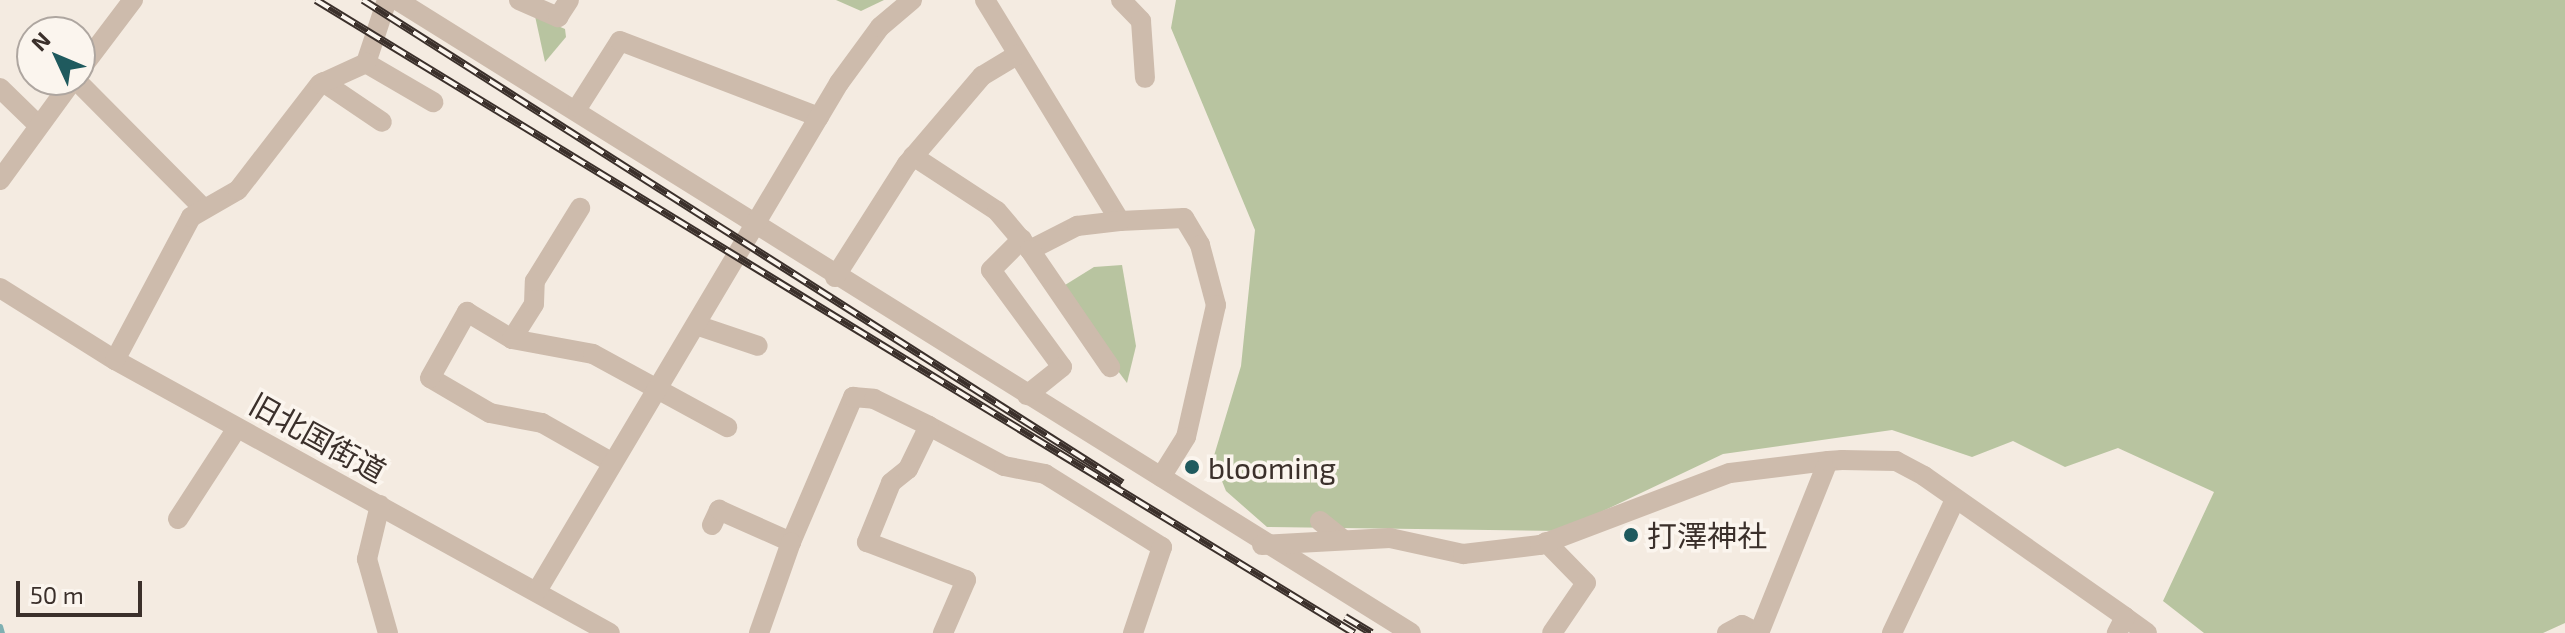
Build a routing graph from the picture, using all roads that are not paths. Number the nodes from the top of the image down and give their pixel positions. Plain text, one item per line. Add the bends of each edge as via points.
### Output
1 (133, 0) edge
2 (387, 0) edge
3 (397, 0) edge
4 (519, 0) edge
5 (569, 0) edge
6 (912, 0) edge
7 (985, 0) edge
8 (1121, 0) edge
9 (96, 49) edge
10 (1017, 55) junction
11 (366, 63) junction
12 (1145, 78) dead end
13 (323, 82) junction
14 (0, 88) edge
15 (61, 96) edge
16 (90, 96) edge
17 (433, 102) dead end
18 (578, 107) junction
19 (819, 117) junction
20 (382, 122) dead end
21 (38, 125) junction
22 (913, 156) junction
23 (0, 180) edge
24 (202, 207) junction
25 (580, 208) dead end
26 (1120, 221) junction
27 (757, 226) junction
28 (1026, 244) junction
29 (835, 277) junction
30 (0, 288) edge
31 (696, 325) junction
32 (512, 339) junction
33 (758, 346) dead end
34 (115, 360) junction
35 (1110, 367) dead end
36 (653, 390) junction
37 (1027, 395) junction
38 (929, 426) junction
39 (727, 427) dead end
40 (237, 428) junction
41 (1828, 461) junction
42 (611, 462) junction
43 (1161, 477) junction
44 (1955, 500) junction
45 (380, 505) junction
46 (178, 519) dead end
47 (1320, 521) dead end
48 (712, 525) dead end
49 (1342, 539) junction
50 (791, 542) junction
51 (1546, 542) junction
52 (1262, 545) junction
53 (537, 591) junction
54 (2121, 625) edge
55 (388, 633) edge
56 (610, 633) edge
57 (759, 633) edge
58 (943, 633) edge
59 (1133, 633) edge
60 (1411, 633) edge
61 (1552, 633) edge
62 (1727, 633) edge
63 (1759, 633) edge
64 (1892, 633) edge
65 (2147, 633) edge

1 - 9 street
2 - 11 street
3 - 18 street via 503,72
4 - 5 street via 558,17
6 - 19 street via 880,27
7 - 10 street
8 - 12 street via 1141,21
10 - 22 street via 982,76
10 - 26 street
11 - 13 street
11 - 17 street
13 - 20 street
13 - 24 street via 290,116 238,190
14 - 21 street
15 - 21 street
16 - 24 street
18 - 19 street via 620,41
18 - 27 street
19 - 27 street
21 - 23 street
22 - 28 street via 997,211
22 - 29 street
24 - 34 street
25 - 32 street via 535,281 534,304
26 - 28 street via 1077,226
26 - 43 street via 1184,218 1200,245 1216,305 1186,437
27 - 29 street
27 - 31 street
28 - 35 street
28 - 37 street via 991,270 1062,367
29 - 37 street
30 - 34 street, 旧北国街道
31 - 33 street
31 - 36 street
32 - 36 street via 593,354
32 - 42 street via 467,312 430,378 490,413 542,423
34 - 40 street, 旧北国街道
36 - 39 street
36 - 42 street
37 - 43 street
38 - 50 street via 853,397
38 - 58 street via 867,542 966,580
38 - 59 street via 1004,466 1045,474 1162,547
40 - 45 street, 旧北国街道
40 - 46 street
41 - 44 street via 1896,461
41 - 51 street via 1730,473
41 - 63 street
42 - 53 street
43 - 52 street
44 - 54 street
44 - 64 street
45 - 53 street, 旧北国街道
45 - 55 street via 367,559
47 - 49 street
48 - 50 street via 719,510
49 - 51 street via 1400,539 1463,554
49 - 52 street
50 - 57 street
51 - 61 street via 1586,583
52 - 60 street
53 - 56 street, 旧北国街道
54 - 65 street
62 - 63 street via 1742,625

